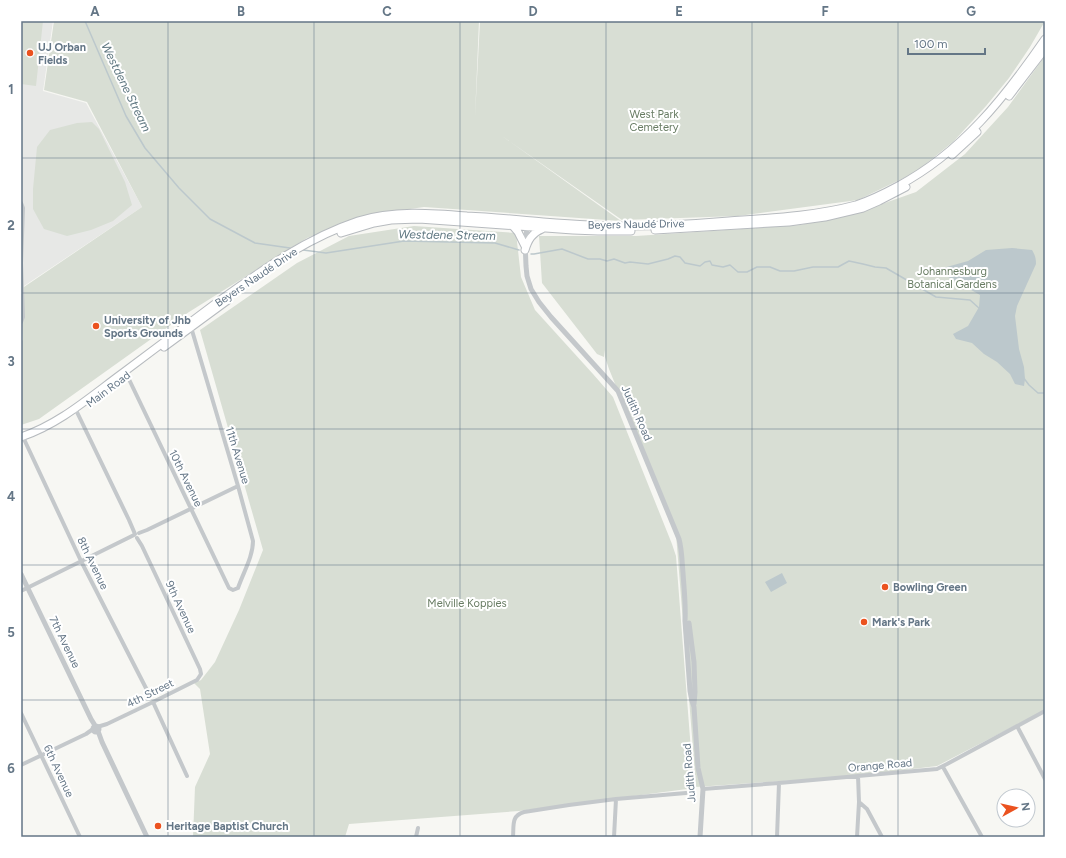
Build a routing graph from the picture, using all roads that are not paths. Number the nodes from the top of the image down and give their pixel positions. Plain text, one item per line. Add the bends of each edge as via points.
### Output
1 (1045, 39) edge
2 (1045, 49) edge
3 (21, 203) edge
4 (528, 224) junction
5 (512, 225) junction
6 (544, 228) junction
7 (525, 248) junction
8 (22, 321) edge
9 (190, 326) junction
10 (126, 373) junction
11 (76, 410) junction
12 (22, 439) edge
13 (238, 486) junction
14 (192, 508) junction
15 (137, 535) junction
16 (82, 561) junction
17 (21, 574) edge
18 (28, 588) junction
19 (234, 590) joint
20 (21, 591) edge
21 (200, 676) joint
22 (150, 696) dead end
23 (153, 702) junction
24 (1045, 711) edge
25 (21, 712) edge
26 (1017, 726) junction
27 (96, 729) junction
28 (41, 755) junction
29 (21, 765) edge
30 (942, 767) junction
31 (187, 776) dead end
32 (858, 776) junction
33 (1045, 779) edge
34 (780, 783) junction
35 (703, 789) junction
36 (686, 793) dead end
37 (616, 799) junction
38 (859, 802) junction
39 (418, 828) dead end
40 (80, 837) edge
41 (147, 837) edge
42 (416, 837) edge
43 (513, 837) edge
44 (614, 837) edge
45 (700, 837) edge
46 (777, 837) edge
47 (857, 837) edge
48 (882, 837) edge
49 (982, 837) edge

1 - 4 main road, Beyers Naudé Drive via 987,115 951,150 917,175 860,204 808,214 709,222 629,226
2 - 6 main road, Beyers Naudé Drive via 996,112 964,145 920,179 863,208 811,219 697,228 598,231
3 - 8 street
4 - 5 main road, Beyers Naudé Drive
4 - 6 main road, Beyers Naudé Drive
4 - 7 street, Judith Road
4 - 9 main road, Beyers Naudé Drive via 424,213 385,215 360,220 291,252 267,267
5 - 7 main road
5 - 9 main road, Beyers Naudé Drive via 419,218 352,229 311,245 282,262
6 - 7 main road via 533,234
7 - 35 street, Judith Road via 527,276 539,302 620,395 679,539 686,614 694,661 698,768
9 - 10 main road, Main Road
9 - 13 street, 11th Avenue
10 - 11 main road, Main Road
10 - 14 street, 10th Avenue
11 - 12 main road, Main Road
11 - 15 street, 9th Avenue
12 - 16 street, 8th Avenue
13 - 14 street
13 - 19 street, 11th Avenue via 253,547 238,588
14 - 15 street
14 - 19 street, 10th Avenue via 229,588
15 - 16 street
15 - 21 street, 9th Avenue via 200,669
16 - 18 street
16 - 22 street, 8th Avenue
17 - 18 street, 7th Avenue
18 - 20 street
18 - 27 street, 7th Avenue
21 - 23 street, 4th Street via 197,680
23 - 27 street, 4th Street
23 - 31 street
24 - 26 street, Orange Road
25 - 28 street, 6th Avenue
26 - 30 street, Orange Road
26 - 33 street
27 - 28 street, 4th Street
27 - 41 street, 7th Avenue
28 - 29 street, 4th Street
28 - 40 street, 6th Avenue
30 - 32 street, Orange Road
30 - 49 street
32 - 34 street, Orange Road
32 - 38 street
34 - 35 street, Orange Road
34 - 46 street
35 - 45 street, Judith Road
36 - 37 street
37 - 43 street via 517,814 514,818
37 - 44 street
38 - 47 street
38 - 48 street via 867,809
39 - 42 street

